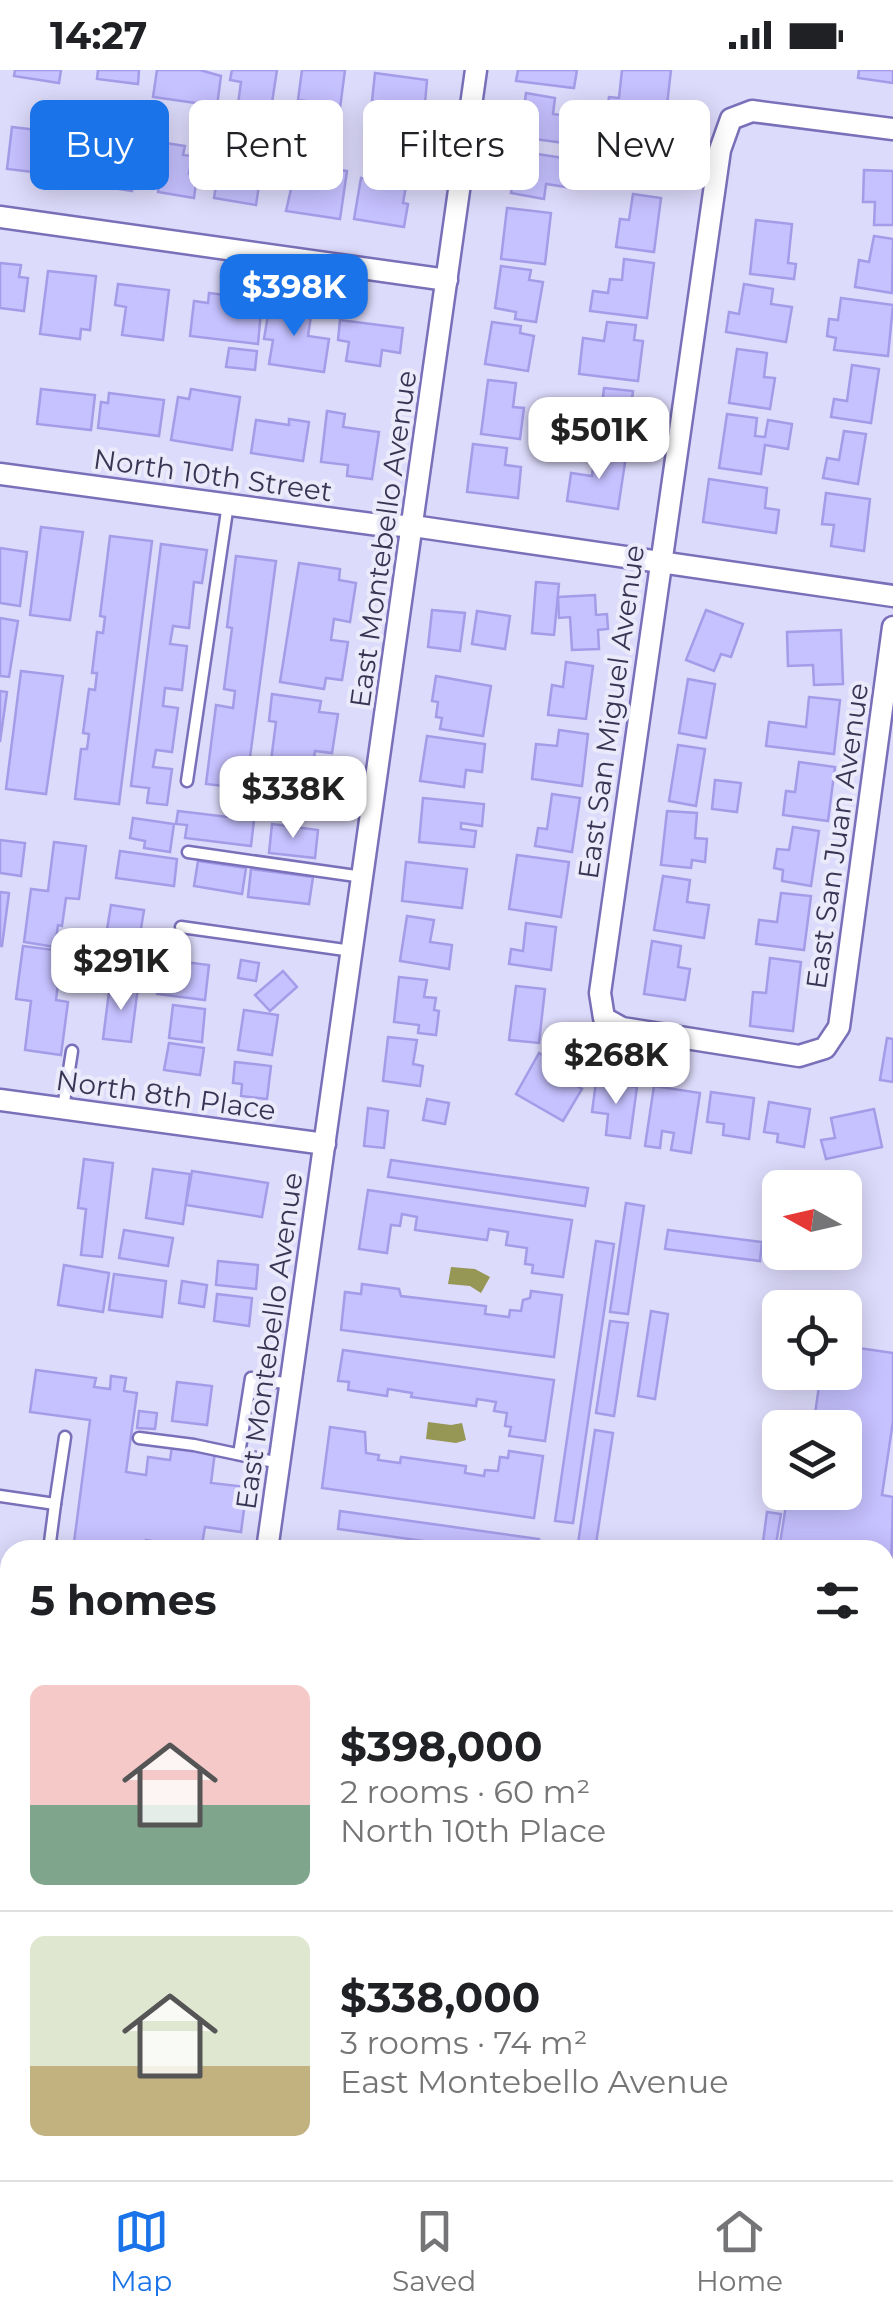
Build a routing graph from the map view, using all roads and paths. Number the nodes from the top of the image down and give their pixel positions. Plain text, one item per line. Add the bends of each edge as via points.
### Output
1 (476, 70) edge
2 (893, 130) edge
3 (0, 217) edge
4 (447, 280) junction
5 (0, 474) edge
6 (228, 504) junction
7 (413, 526) junction
8 (660, 560) junction
9 (893, 596) edge
10 (893, 627) edge
11 (187, 781) dead end
12 (188, 852) dead end
13 (364, 877) junction
14 (182, 927) dead end
15 (353, 951) junction
16 (825, 1048) joint
17 (72, 1051) dead end
18 (0, 1100) edge
19 (63, 1109) junction
20 (325, 1144) junction
21 (290, 1384) junction
22 (65, 1437) dead end
23 (139, 1438) dead end
24 (239, 1454) junction
25 (279, 1463) junction
26 (0, 1496) edge
27 (55, 1504) junction
28 (50, 1540) edge
29 (268, 1540) edge

1 - 4 street, East Montebello Avenue
2 - 8 street, East San Miguel Avenue via 752,110 731,119 720,150
3 - 4 street
4 - 7 street, East Montebello Avenue
5 - 6 street, North 10th Street
6 - 7 street, North 10th Street
6 - 11 lane
7 - 8 street, North 10th Street
7 - 13 street, East Montebello Avenue
8 - 9 street, North 10th Street
8 - 16 street, East San Miguel Avenue via 600,993 604,1018 622,1028 799,1056
10 - 16 street, East San Juan Avenue via 839,1027
12 - 13 lane
13 - 15 street, East Montebello Avenue
14 - 15 lane
15 - 20 street, East Montebello Avenue
17 - 19 lane
18 - 19 street, North 8th Place
19 - 20 street, North 8th Place
20 - 21 street, East Montebello Avenue
21 - 24 lane via 251,1378
21 - 25 street, East Montebello Avenue
22 - 27 lane
23 - 24 lane
24 - 25 lane
25 - 29 street, East Montebello Avenue
26 - 27 lane
27 - 28 lane

